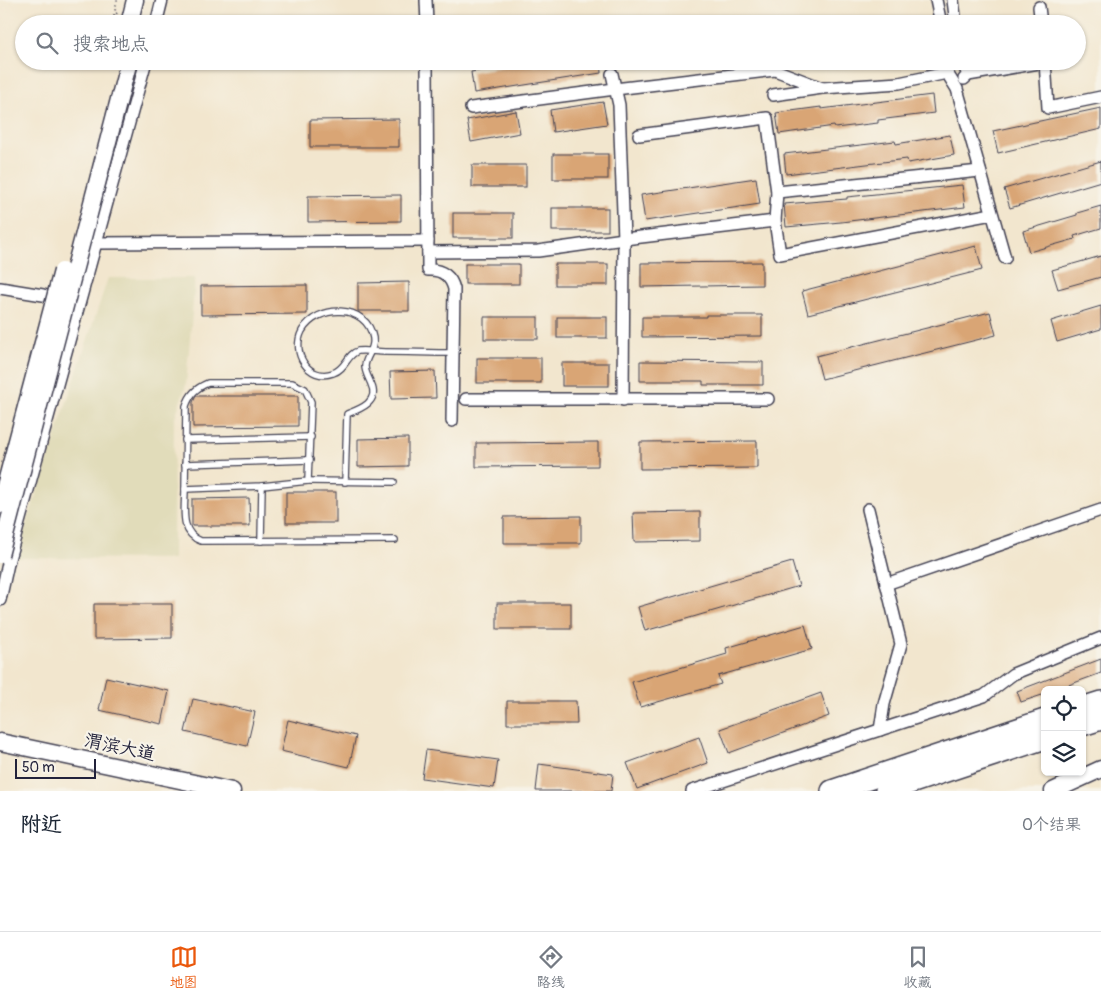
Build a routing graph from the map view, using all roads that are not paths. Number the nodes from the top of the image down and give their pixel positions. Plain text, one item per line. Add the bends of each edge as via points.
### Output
1 (135, 0) edge
2 (145, 0) edge
3 (162, 0) edge
4 (426, 0) edge
5 (936, 0) edge
6 (953, 0) edge
7 (1039, 8) dead end
8 (131, 15) edge
9 (141, 15) edge
10 (158, 15) edge
11 (427, 15) edge
12 (939, 15) edge
13 (955, 15) edge
14 (1039, 15) edge
15 (117, 70) edge
16 (127, 70) edge
17 (144, 70) edge
18 (427, 70) edge
19 (939, 70) edge
20 (949, 70) edge
21 (966, 70) edge
22 (998, 70) edge
23 (1046, 70) edge
24 (612, 74) dead end
25 (968, 75) junction
26 (822, 88) junction
27 (615, 89) junction
28 (957, 89) junction
29 (773, 96) dead end
30 (1101, 97) edge
31 (471, 108) dead end
32 (639, 135) dead end
33 (980, 171) junction
34 (777, 192) junction
35 (992, 214) junction
36 (775, 221) junction
37 (624, 239) junction
38 (96, 243) junction
39 (428, 246) junction
40 (1005, 258) dead end
41 (0, 288) edge
42 (79, 304) junction
43 (372, 352) junction
44 (453, 353) junction
45 (466, 399) dead end
46 (768, 399) dead end
47 (623, 400) junction
48 (452, 421) dead end
49 (311, 437) junction
50 (185, 440) junction
51 (310, 460) junction
52 (185, 464) junction
53 (308, 482) junction
54 (345, 482) junction
55 (394, 482) dead end
56 (262, 486) junction
57 (185, 489) junction
58 (0, 505) edge
59 (868, 509) dead end
60 (1101, 510) edge
61 (395, 540) dead end
62 (261, 541) junction
63 (0, 555) edge
64 (886, 584) junction
65 (0, 600) edge
66 (1101, 638) edge
67 (1101, 702) edge
68 (1086, 707) edge
69 (1101, 719) edge
70 (1041, 721) edge
71 (1086, 724) edge
72 (880, 730) junction
73 (1041, 739) edge
74 (0, 742) edge
75 (1101, 769) edge
76 (195, 787) edge
77 (232, 791) edge
78 (692, 791) edge
79 (832, 791) edge
80 (886, 791) edge
81 (1053, 791) edge

1 - 8 main road
2 - 9 main road
3 - 10 street
4 - 11 street
5 - 12 street
6 - 13 street
7 - 14 street
15 - 58 main road, bridge
16 - 63 main road, bridge
17 - 38 street
18 - 39 street
19 - 26 street via 899,83
20 - 28 street
21 - 25 street
22 - 25 street
23 - 30 street via 1048,108
24 - 27 street
25 - 28 street
26 - 27 street via 775,70
26 - 29 street
27 - 31 street
27 - 37 street via 619,105
28 - 33 street
32 - 34 street via 767,118
33 - 34 street
33 - 35 street
34 - 36 street
35 - 36 street via 780,254
35 - 40 street
36 - 37 street
37 - 39 street via 538,251
37 - 47 street
38 - 39 street
38 - 42 street
39 - 44 street via 428,270 446,274 454,290
41 - 42 street
42 - 65 street
43 - 43 lane via 373,338 366,324 355,315 342,311 327,312 313,318 303,329 298,343 304,365 323,375 343,368 351,354
43 - 44 lane
43 - 54 lane via 365,366 373,396 364,407 347,414
44 - 48 street
45 - 47 street
46 - 47 street
49 - 50 lane
49 - 50 lane via 311,402 301,386 292,382 208,383 195,390 188,401
49 - 51 lane
50 - 52 lane
51 - 52 lane
51 - 53 lane
52 - 57 lane
53 - 54 lane
53 - 56 lane
54 - 55 lane
56 - 57 lane
56 - 62 lane
57 - 62 lane via 185,526 193,538 201,541
59 - 64 street
60 - 64 street
61 - 62 lane
64 - 72 street via 901,644
66 - 72 street via 1013,674 984,696
67 - 68 highway
69 - 71 highway
70 - 79 highway
72 - 78 street
73 - 80 highway
74 - 76 main road, 渭滨大道
75 - 81 main road
76 - 77 main road, 渭滨大道

